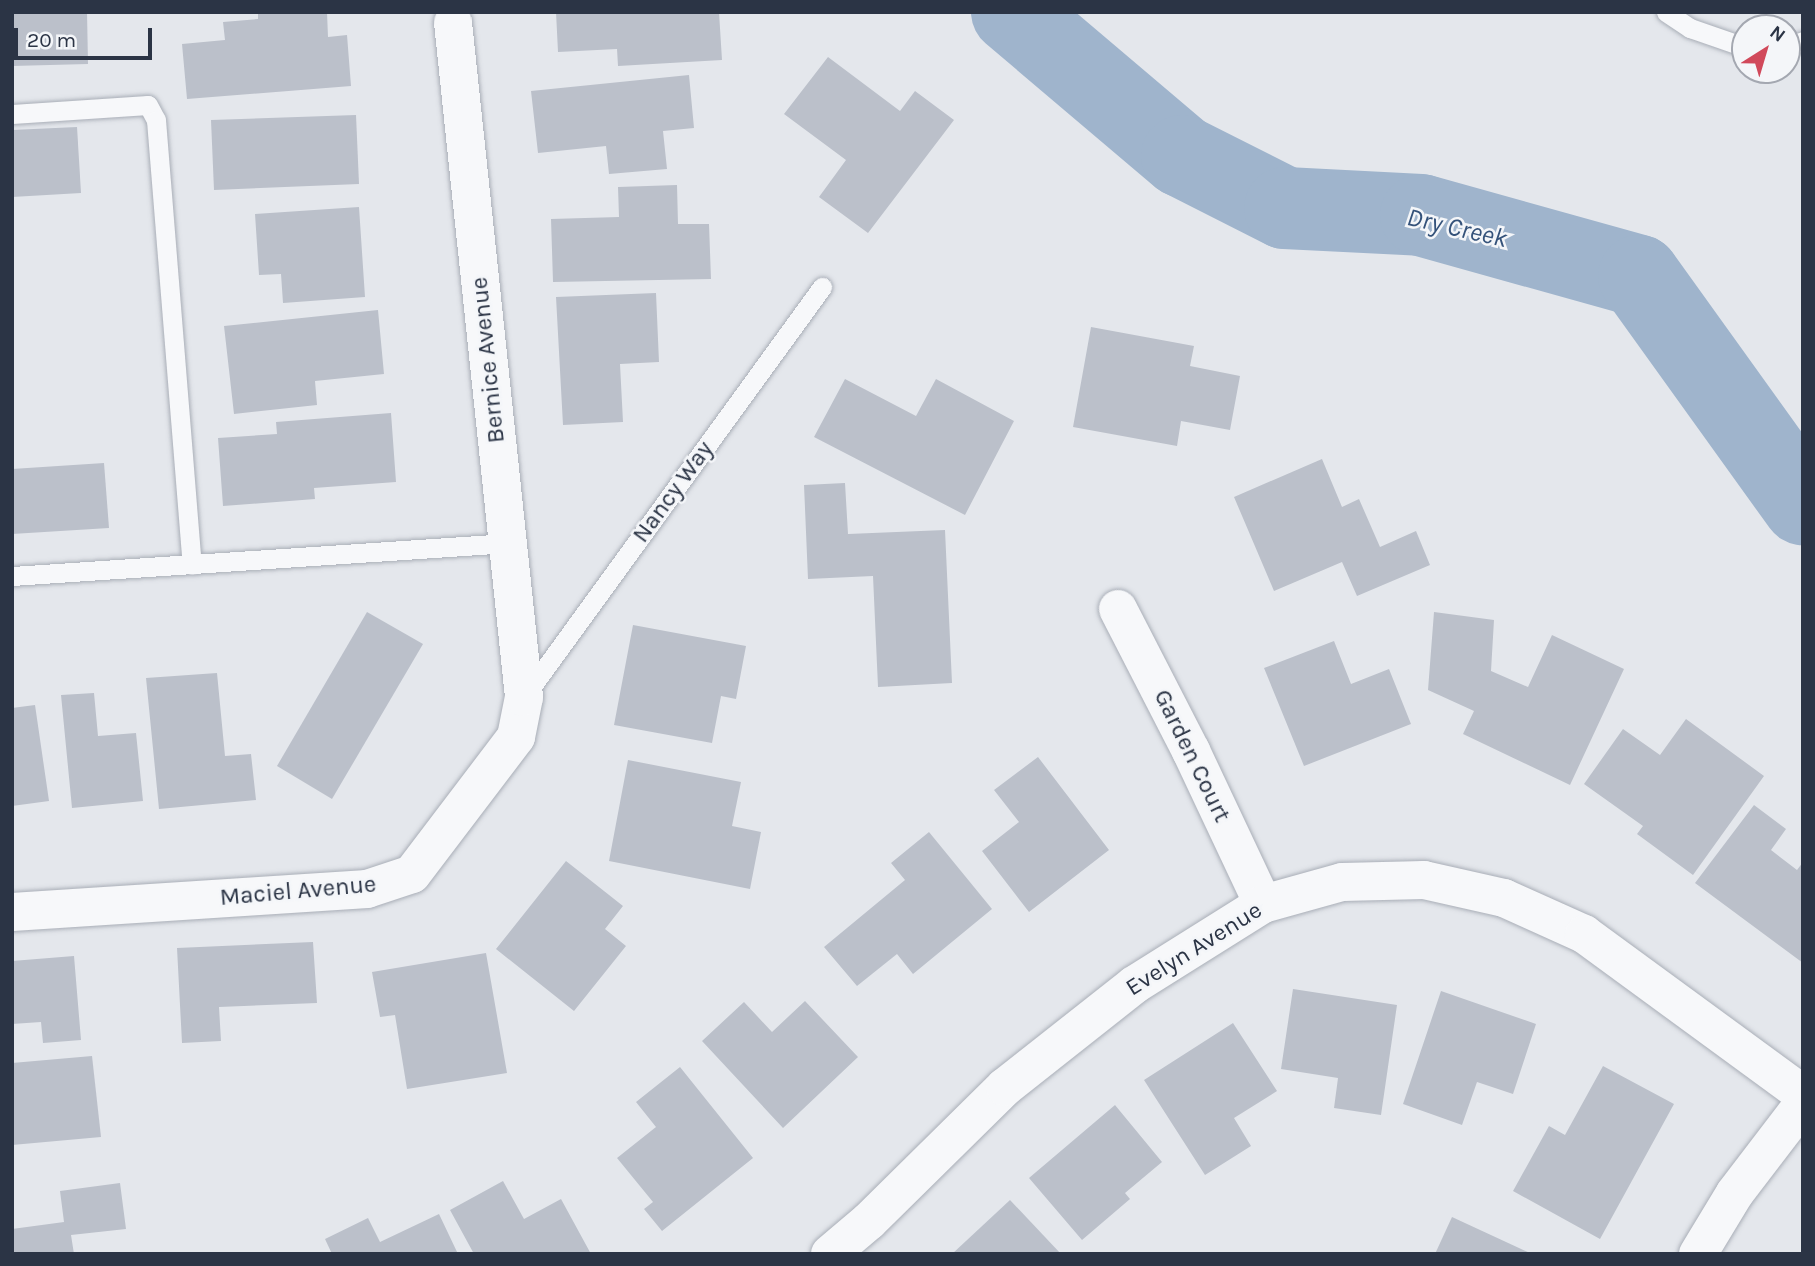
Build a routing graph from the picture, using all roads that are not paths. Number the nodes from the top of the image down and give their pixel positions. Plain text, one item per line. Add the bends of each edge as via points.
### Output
1 (1666, 12) edge
2 (453, 23) dead end
3 (1731, 42) edge
4 (12, 114) edge
5 (822, 287) dead end
6 (508, 543) junction
7 (192, 565) junction
8 (12, 576) edge
9 (1118, 609) dead end
10 (524, 697) junction
11 (1263, 904) junction
12 (12, 912) edge
13 (1803, 1094) edge
14 (1803, 1104) edge
15 (830, 1254) edge
16 (1698, 1254) edge

1 - 3 lane via 1690,28
2 - 6 street, Bernice Avenue
4 - 7 lane via 148,105 156,120
5 - 10 lane, Nancy Way
6 - 7 lane
6 - 10 street, Bernice Avenue
7 - 8 lane
9 - 11 street, Garden Court
10 - 12 street, Maciel Avenue via 516,737 412,874 367,889
11 - 13 street, Evelyn Avenue via 1342,882 1424,880 1504,898 1584,934
11 - 15 street, Evelyn Avenue via 1134,985 1068,1034 1004,1087
14 - 16 street via 1735,1193

